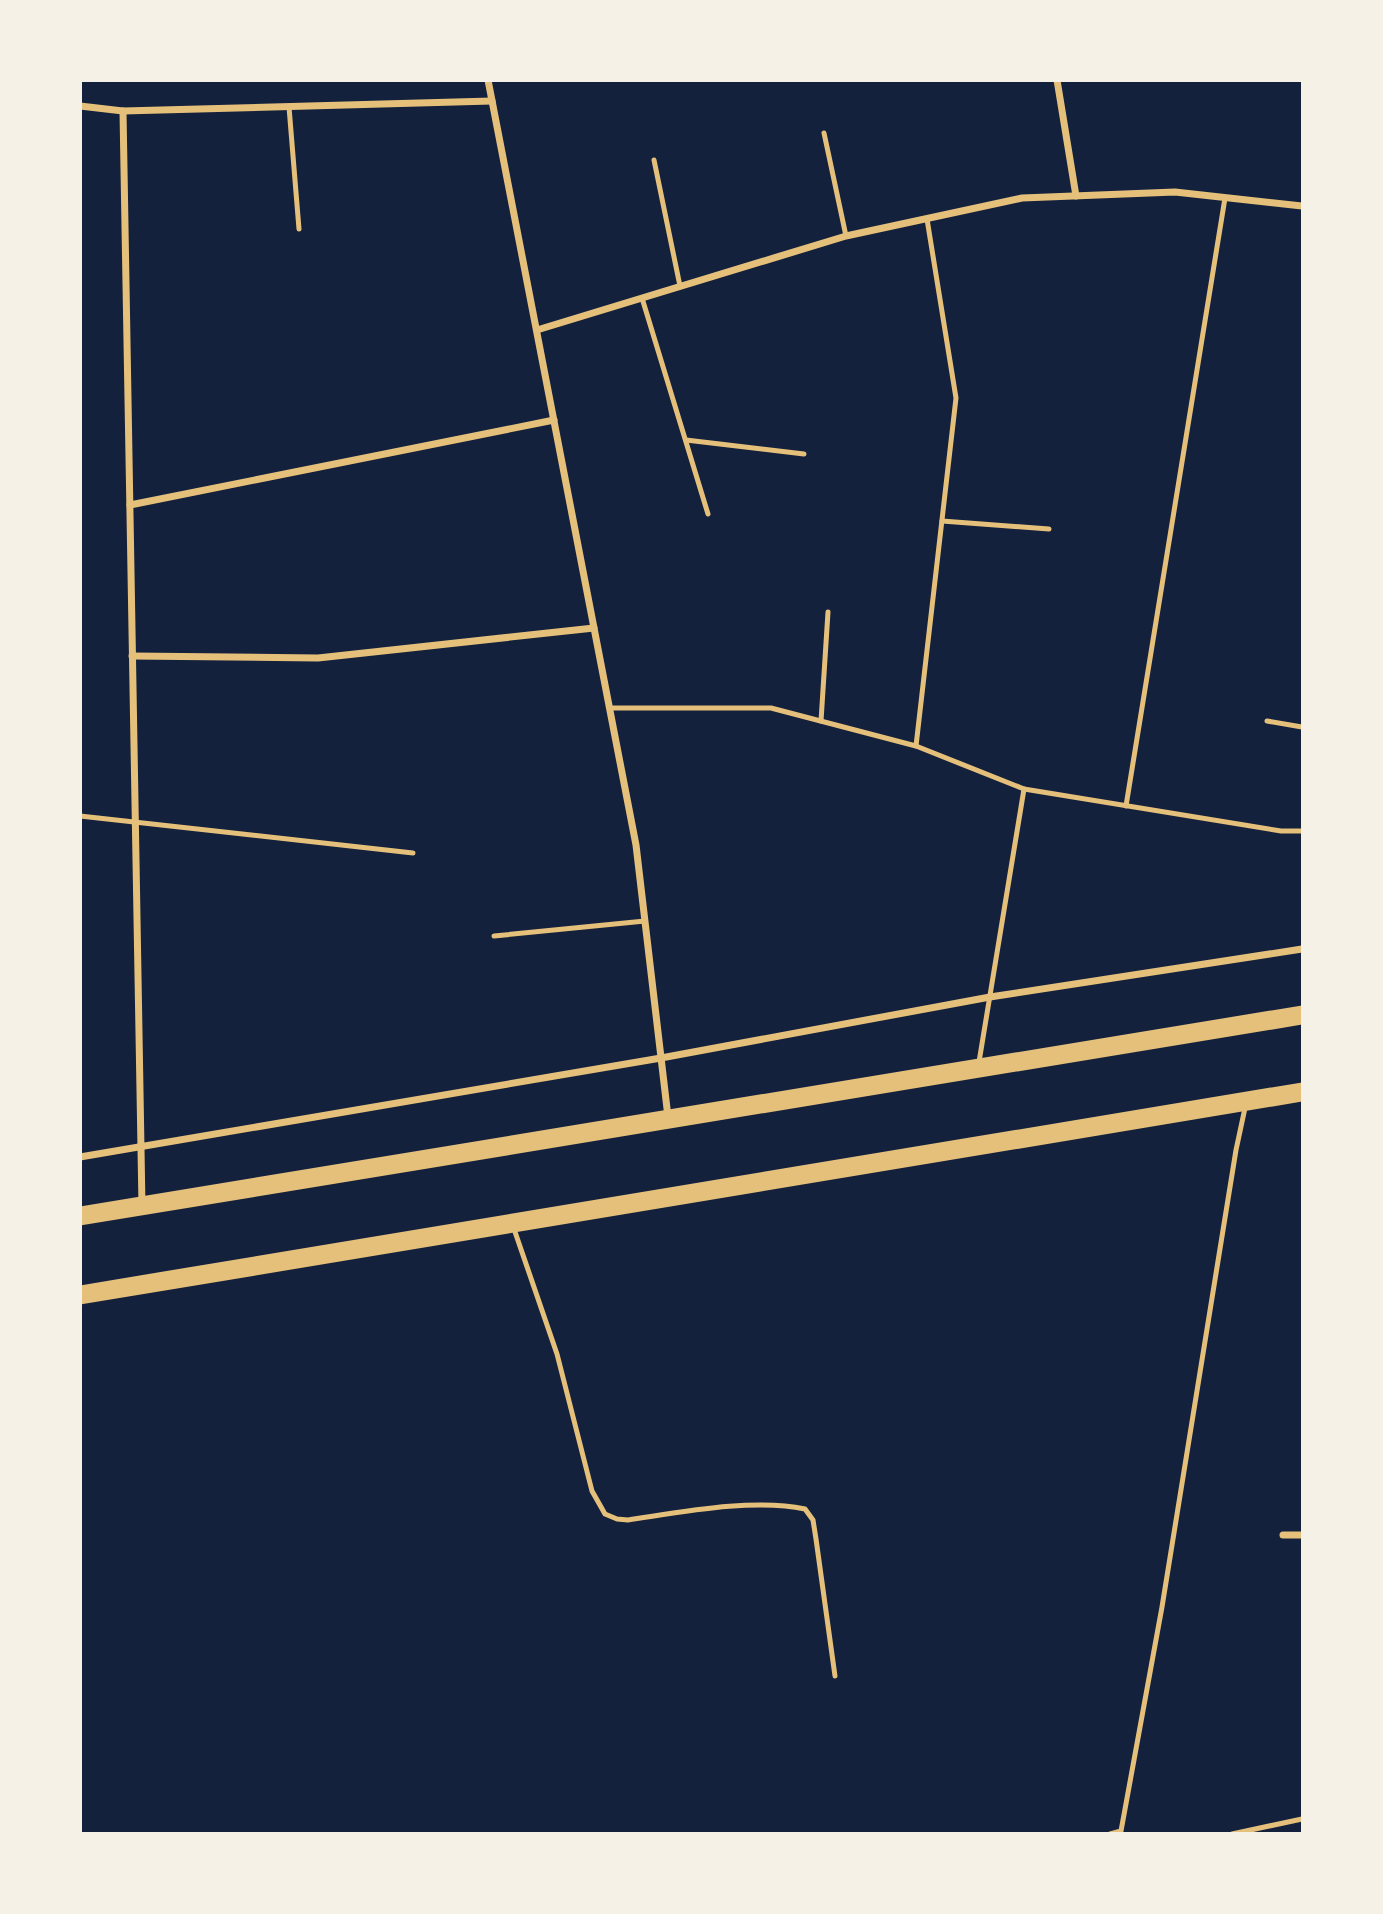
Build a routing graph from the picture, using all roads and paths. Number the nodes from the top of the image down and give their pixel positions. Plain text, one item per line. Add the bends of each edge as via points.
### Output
1 (488, 80) edge
2 (1057, 80) edge
3 (492, 101) junction
4 (80, 106) edge
5 (289, 107) junction
6 (123, 111) junction
7 (824, 133) dead end
8 (654, 160) dead end
9 (1076, 196) junction
10 (1225, 198) junction
11 (1303, 206) edge
12 (927, 219) junction
13 (299, 229) dead end
14 (846, 236) junction
15 (680, 286) junction
16 (642, 298) junction
17 (537, 330) junction
18 (554, 420) junction
19 (686, 440) junction
20 (804, 454) dead end
21 (130, 505) junction
22 (708, 514) dead end
23 (942, 521) junction
24 (1048, 528) dead end
25 (828, 612) dead end
26 (594, 628) junction
27 (132, 656) junction
28 (610, 708) junction
29 (821, 721) junction
30 (1267, 721) dead end
31 (1303, 727) edge
32 (916, 746) junction
33 (1024, 789) junction
34 (1126, 806) junction
35 (80, 816) edge
36 (135, 821) junction
37 (1303, 831) edge
38 (413, 853) dead end
39 (645, 921) junction
40 (494, 936) dead end
41 (1303, 949) edge
42 (990, 997) junction
43 (1303, 1015) edge
44 (661, 1058) junction
45 (978, 1070) junction
46 (1303, 1092) edge
47 (1247, 1101) junction
48 (668, 1119) junction
49 (141, 1146) junction
50 (80, 1157) edge
51 (142, 1206) junction
52 (80, 1216) edge
53 (512, 1223) junction
54 (80, 1296) edge
55 (1283, 1535) dead end
56 (1303, 1535) edge
57 (835, 1676) dead end
58 (1303, 1819) edge
59 (1123, 1832) edge
60 (1110, 1833) edge
61 (1232, 1833) edge

1 - 3 street
2 - 9 street
3 - 5 street
3 - 17 street
4 - 6 street
5 - 6 street
5 - 13 lane
6 - 21 street
7 - 14 lane
8 - 15 lane
9 - 10 street via 1175,192
9 - 12 street via 1023,198
10 - 11 street
10 - 34 lane
12 - 14 street
12 - 23 lane via 956,398
14 - 15 street
15 - 16 street
16 - 17 street
16 - 19 lane
17 - 18 street
18 - 21 street
18 - 26 street
19 - 20 lane
19 - 22 lane
21 - 27 street
23 - 24 lane
23 - 32 lane
25 - 29 lane
26 - 27 street via 318,658
26 - 28 street
27 - 36 street
28 - 29 lane via 771,708
28 - 39 street
29 - 32 lane
30 - 31 lane
32 - 33 lane
33 - 34 lane
33 - 42 lane
34 - 37 lane
35 - 36 lane
36 - 38 lane
36 - 49 street
39 - 40 lane
39 - 44 street
41 - 42 street
42 - 44 street
42 - 45 lane
43 - 45 highway
44 - 48 street
44 - 49 street
45 - 48 highway
46 - 47 highway
47 - 53 highway
47 - 59 lane
48 - 51 highway
49 - 50 street
49 - 51 street
51 - 52 highway
53 - 54 highway
53 - 57 lane via 557,1354 592,1491 605,1514 628,1520 707,1509 786,1505 805,1509 813,1520
55 - 56 street
58 - 61 lane
59 - 60 lane

